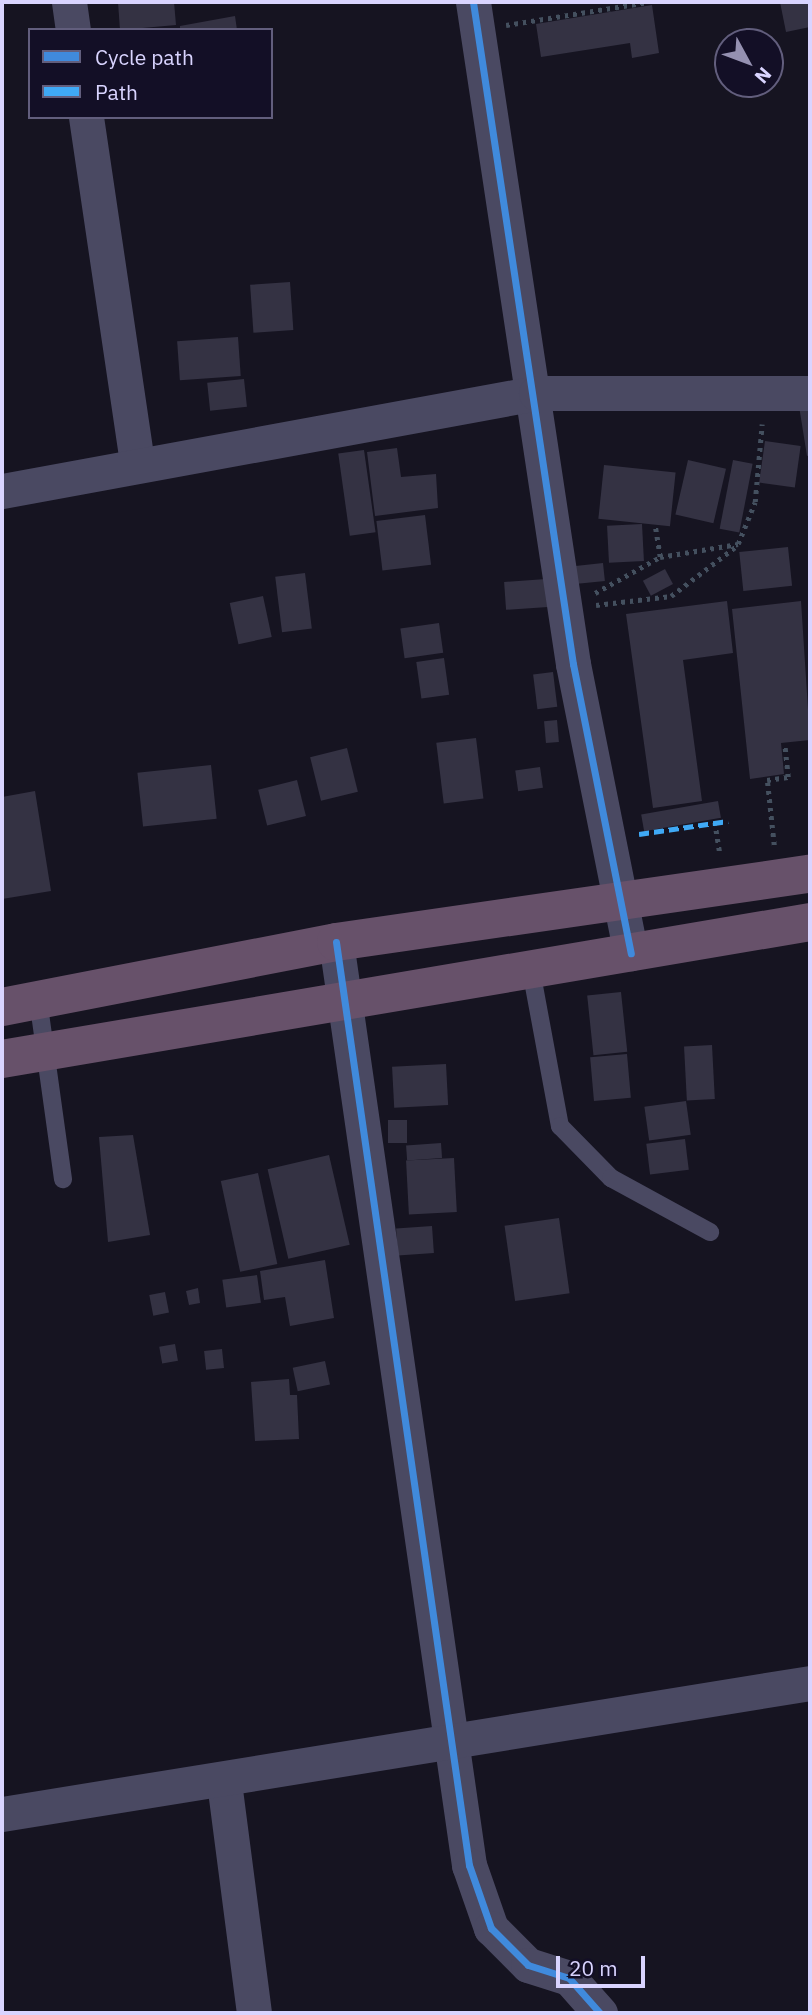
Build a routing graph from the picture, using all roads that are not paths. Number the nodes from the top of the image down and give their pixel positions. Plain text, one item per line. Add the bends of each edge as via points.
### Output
1 (69, 2) edge
2 (475, 15) edge
3 (73, 28) edge
4 (86, 119) edge
5 (536, 393) junction
6 (810, 393) edge
7 (137, 462) junction
8 (2, 491) edge
9 (794, 877) edge
10 (621, 903) junction
11 (810, 922) edge
12 (336, 942) junction
13 (631, 953) junction
14 (531, 970) junction
15 (20, 1003) edge
16 (343, 1005) junction
17 (45, 1052) junction
18 (2, 1059) edge
19 (63, 1179) dead end
20 (710, 1232) dead end
21 (810, 1683) edge
22 (447, 1741) junction
23 (225, 1782) junction
24 (2, 1814) edge
25 (254, 2013) edge
26 (600, 2013) edge

1 - 3 street
2 - 5 street via 506,255
4 - 7 street
5 - 6 street
5 - 7 street
5 - 10 street via 567,608
7 - 8 street
9 - 10 highway
10 - 12 highway
10 - 13 street
11 - 13 highway
12 - 15 highway
12 - 16 street
13 - 14 highway
14 - 16 highway
14 - 20 lane via 560,1126 611,1178
15 - 17 lane
16 - 17 highway
16 - 22 street via 402,1372
17 - 18 highway
17 - 19 lane
21 - 22 street
22 - 23 street
22 - 26 street via 469,1865 491,1928 528,1965 569,1978
23 - 24 street
23 - 25 street

